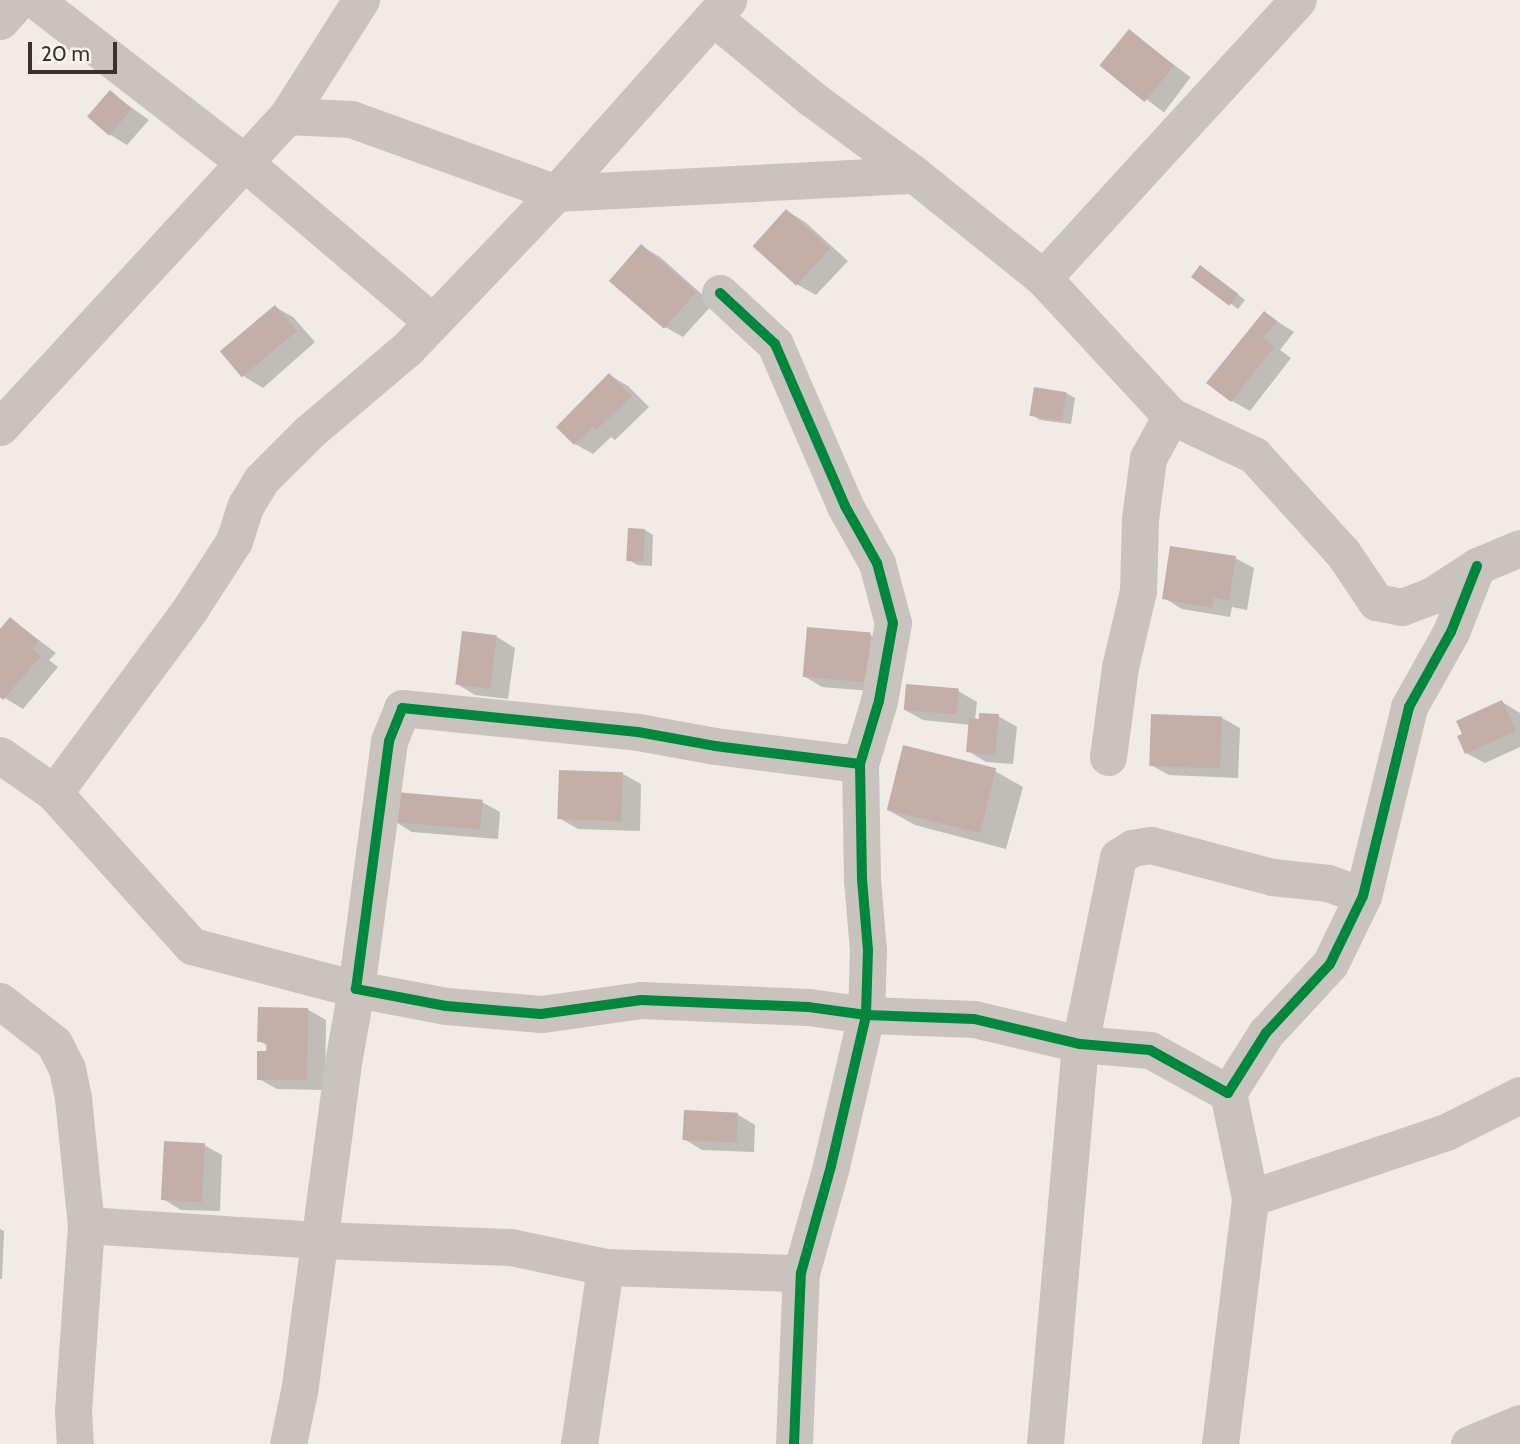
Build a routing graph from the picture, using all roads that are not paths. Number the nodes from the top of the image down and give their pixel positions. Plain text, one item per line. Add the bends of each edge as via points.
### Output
1 (361, 0) edge
2 (1298, 0) edge
3 (15, 5) edge
4 (721, 9) edge
5 (287, 116) junction
6 (245, 163) junction
7 (915, 176) junction
8 (556, 193) junction
9 (1043, 278) junction
10 (720, 293) dead end
11 (431, 320) junction
12 (1171, 416) junction
13 (0, 427) edge
14 (1520, 548) edge
15 (1477, 566) junction
16 (0, 755) edge
17 (1108, 757) dead end
18 (860, 764) junction
19 (54, 793) junction
20 (1363, 896) junction
21 (356, 989) junction
22 (0, 1001) edge
23 (866, 1015) junction
24 (1080, 1044) junction
25 (1228, 1093) junction
26 (1520, 1095) edge
27 (1250, 1198) junction
28 (86, 1225) junction
29 (319, 1240) junction
30 (605, 1267) junction
31 (801, 1273) junction
32 (1520, 1423) edge
33 (75, 1444) edge
34 (288, 1444) edge
35 (579, 1444) edge
36 (794, 1444) edge
37 (1045, 1444) edge
38 (1220, 1444) edge
39 (1469, 1444) edge

1 - 5 street
2 - 9 street
3 - 6 street
4 - 7 street via 811,98
4 - 8 street
5 - 6 street
5 - 8 street via 351,119
6 - 11 street
6 - 13 street
7 - 8 street
7 - 9 street
8 - 11 street
9 - 12 street
10 - 18 street via 775,344 845,506 877,564 893,623 879,701
11 - 19 street via 407,349 309,432 261,480 246,505 234,541 191,609
12 - 15 street via 1254,455 1343,553 1376,602 1402,607 1431,596
12 - 17 street via 1149,458 1140,519 1139,591 1120,667
14 - 15 street
15 - 20 street via 1451,632 1409,707
16 - 19 street
18 - 21 street via 715,747 638,732 402,708 389,741
18 - 23 street via 868,950
19 - 21 street via 192,946
20 - 24 street via 1328,883 1272,877 1151,845 1132,848 1118,856
20 - 25 street via 1330,964 1266,1034
21 - 23 street via 446,1006 541,1014 641,1000 808,1007
21 - 29 street
22 - 28 street via 54,1044 67,1069
23 - 24 street via 974,1019
23 - 31 street
24 - 25 street via 1150,1050
24 - 37 street
25 - 27 street
26 - 27 street via 1446,1132
27 - 38 street
28 - 29 street
28 - 33 street via 73,1410
29 - 30 street via 511,1247
29 - 34 street
30 - 31 street
30 - 35 street
31 - 36 street
32 - 39 street

